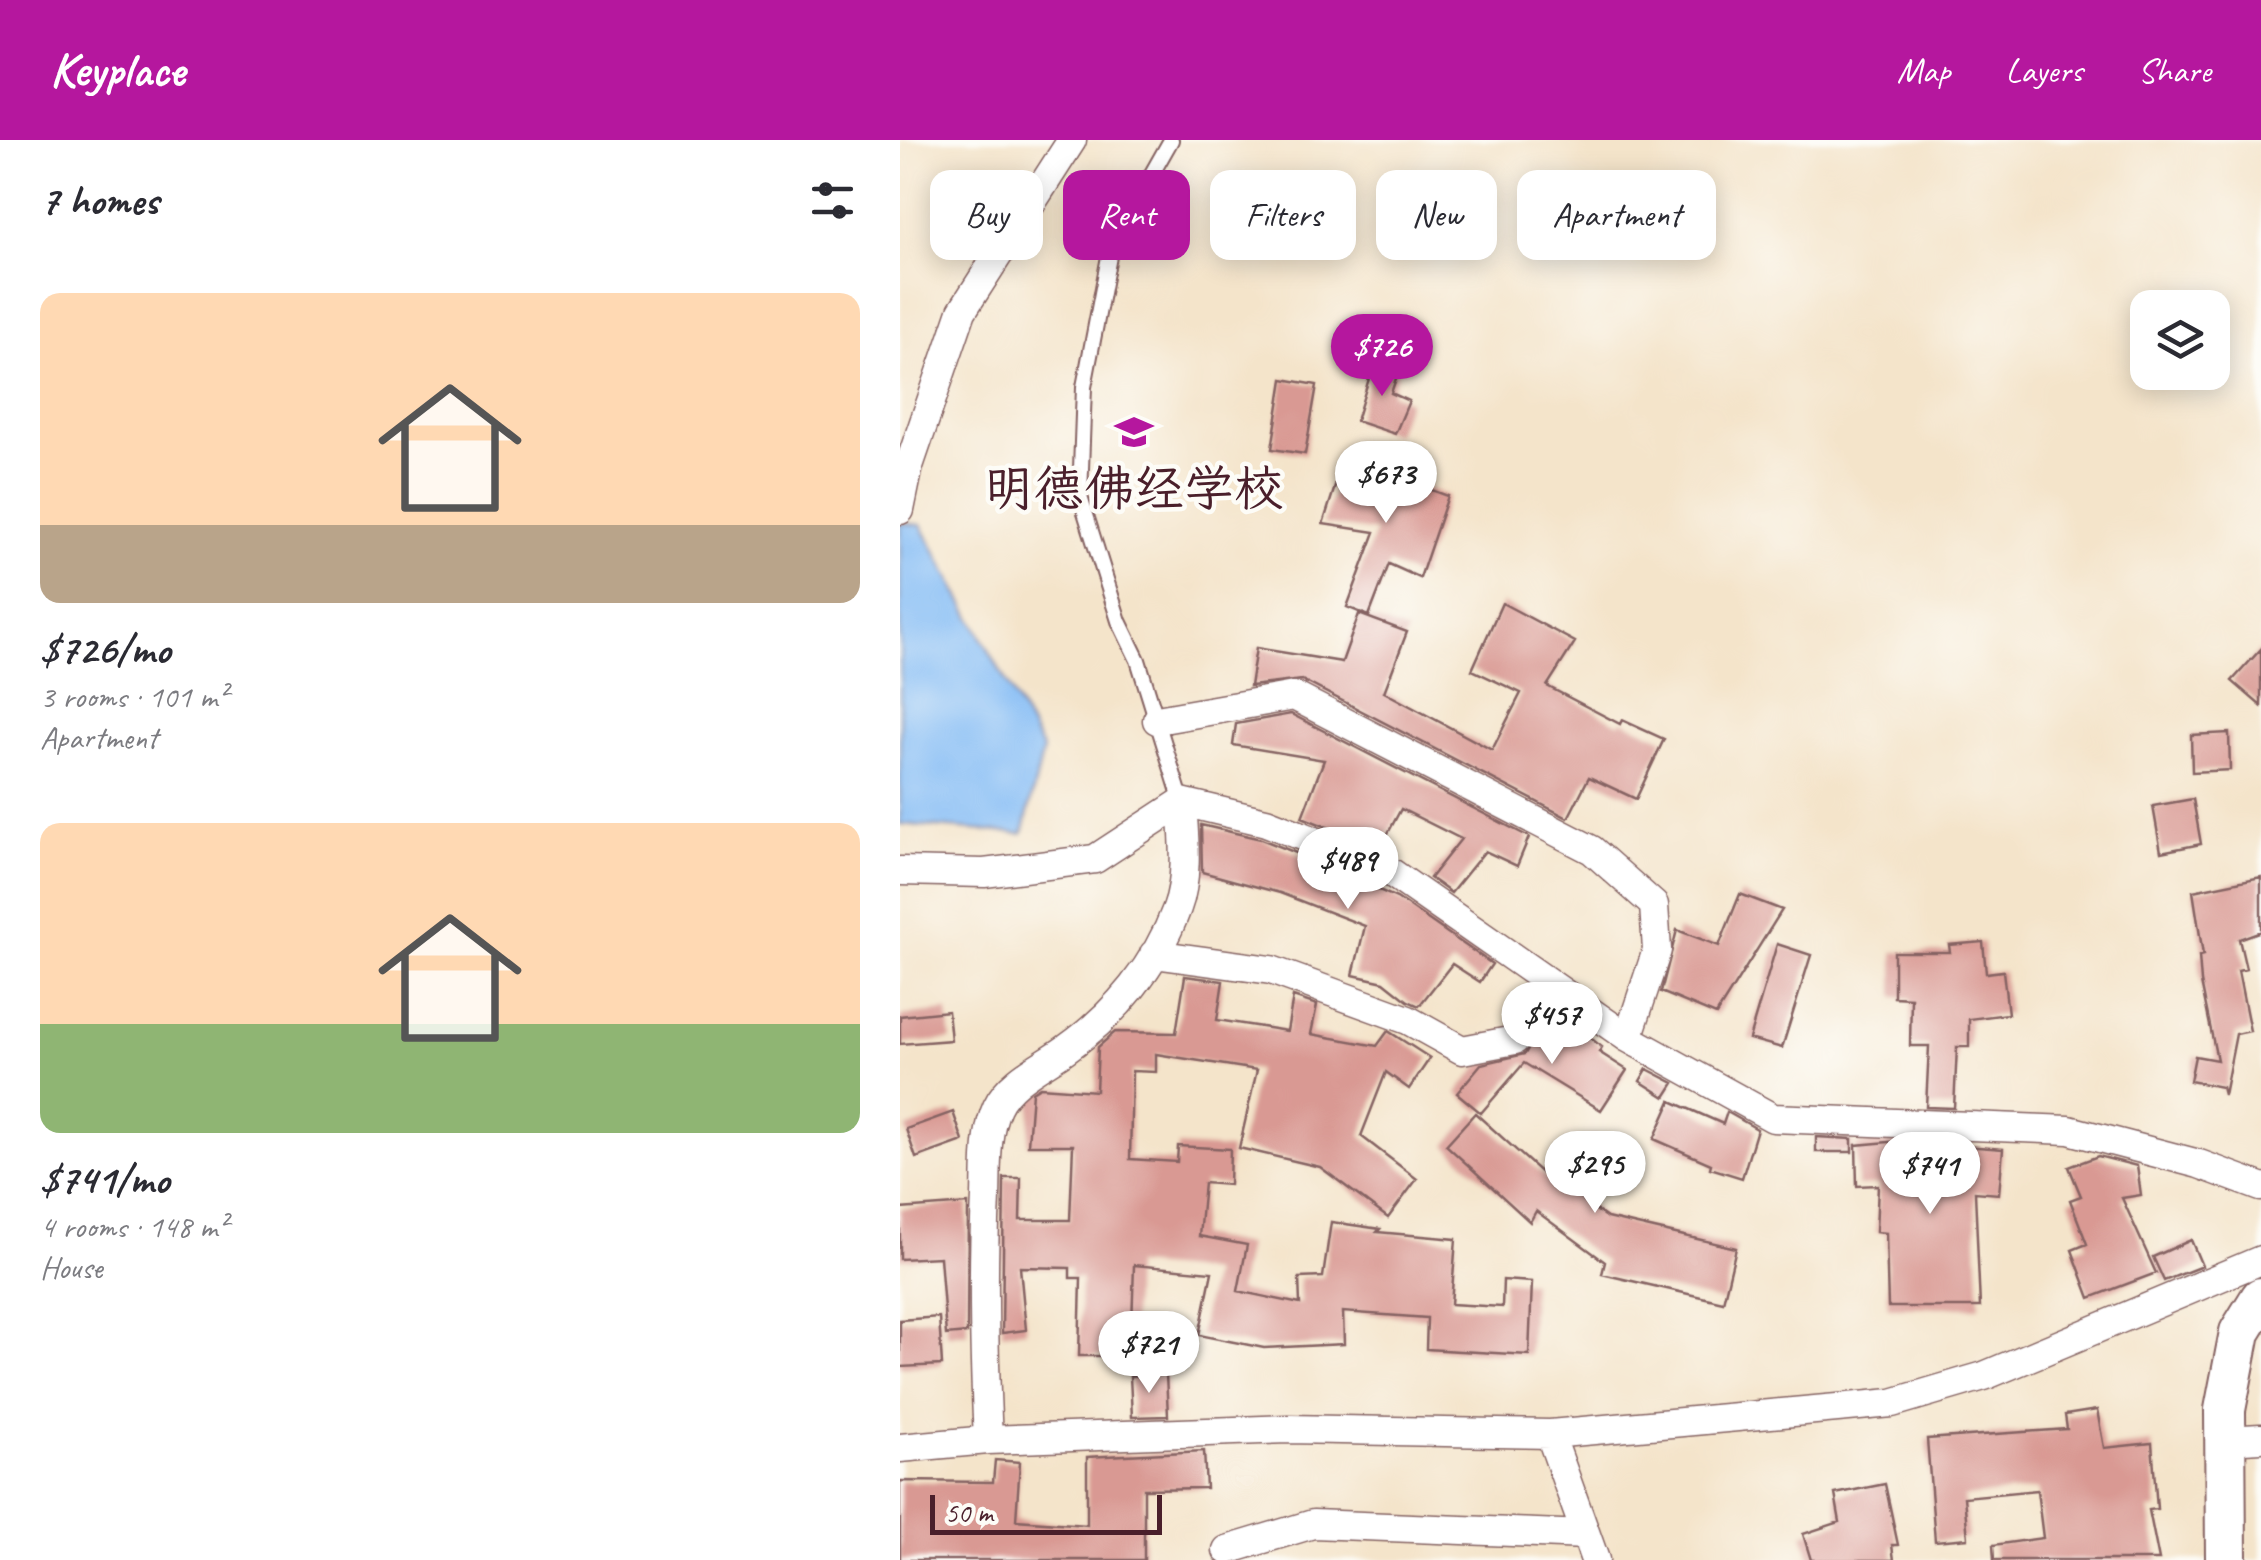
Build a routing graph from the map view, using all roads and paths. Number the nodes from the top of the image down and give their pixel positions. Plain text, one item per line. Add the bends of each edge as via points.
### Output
1 (1072, 140) edge
2 (1170, 140) edge
3 (904, 464) edge
4 (900, 510) edge
5 (1156, 720) junction
6 (1182, 802) junction
7 (900, 871) edge
8 (1154, 954) junction
9 (1543, 979) junction
10 (1628, 1038) junction
11 (2261, 1187) edge
12 (2261, 1260) edge
13 (2261, 1298) edge
14 (1550, 1434) junction
15 (2243, 1439) edge
16 (988, 1440) junction
17 (900, 1448) edge
18 (1591, 1547) edge
19 (1227, 1550) dead end
20 (2226, 1560) edge

1 - 3 street via 962,311
2 - 5 lane via 1111,246 1084,387 1080,496
3 - 4 street
5 - 6 lane
5 - 10 street via 1294,696 1592,850 1654,905 1657,950
6 - 7 street via 1094,858 984,872
6 - 8 street via 1178,906
6 - 9 street via 1266,822 1386,869
8 - 9 street via 1271,970 1408,1020 1462,1050 1515,1040
8 - 16 street via 1125,999 1022,1078 997,1106 988,1148 981,1298
9 - 10 street
10 - 11 street via 1773,1118 2069,1130
12 - 14 street via 1984,1376 1892,1403
13 - 15 main road via 2240,1332 2225,1410
14 - 16 street via 1288,1429
14 - 18 street
15 - 20 main road
16 - 17 street
18 - 19 street via 1314,1524

